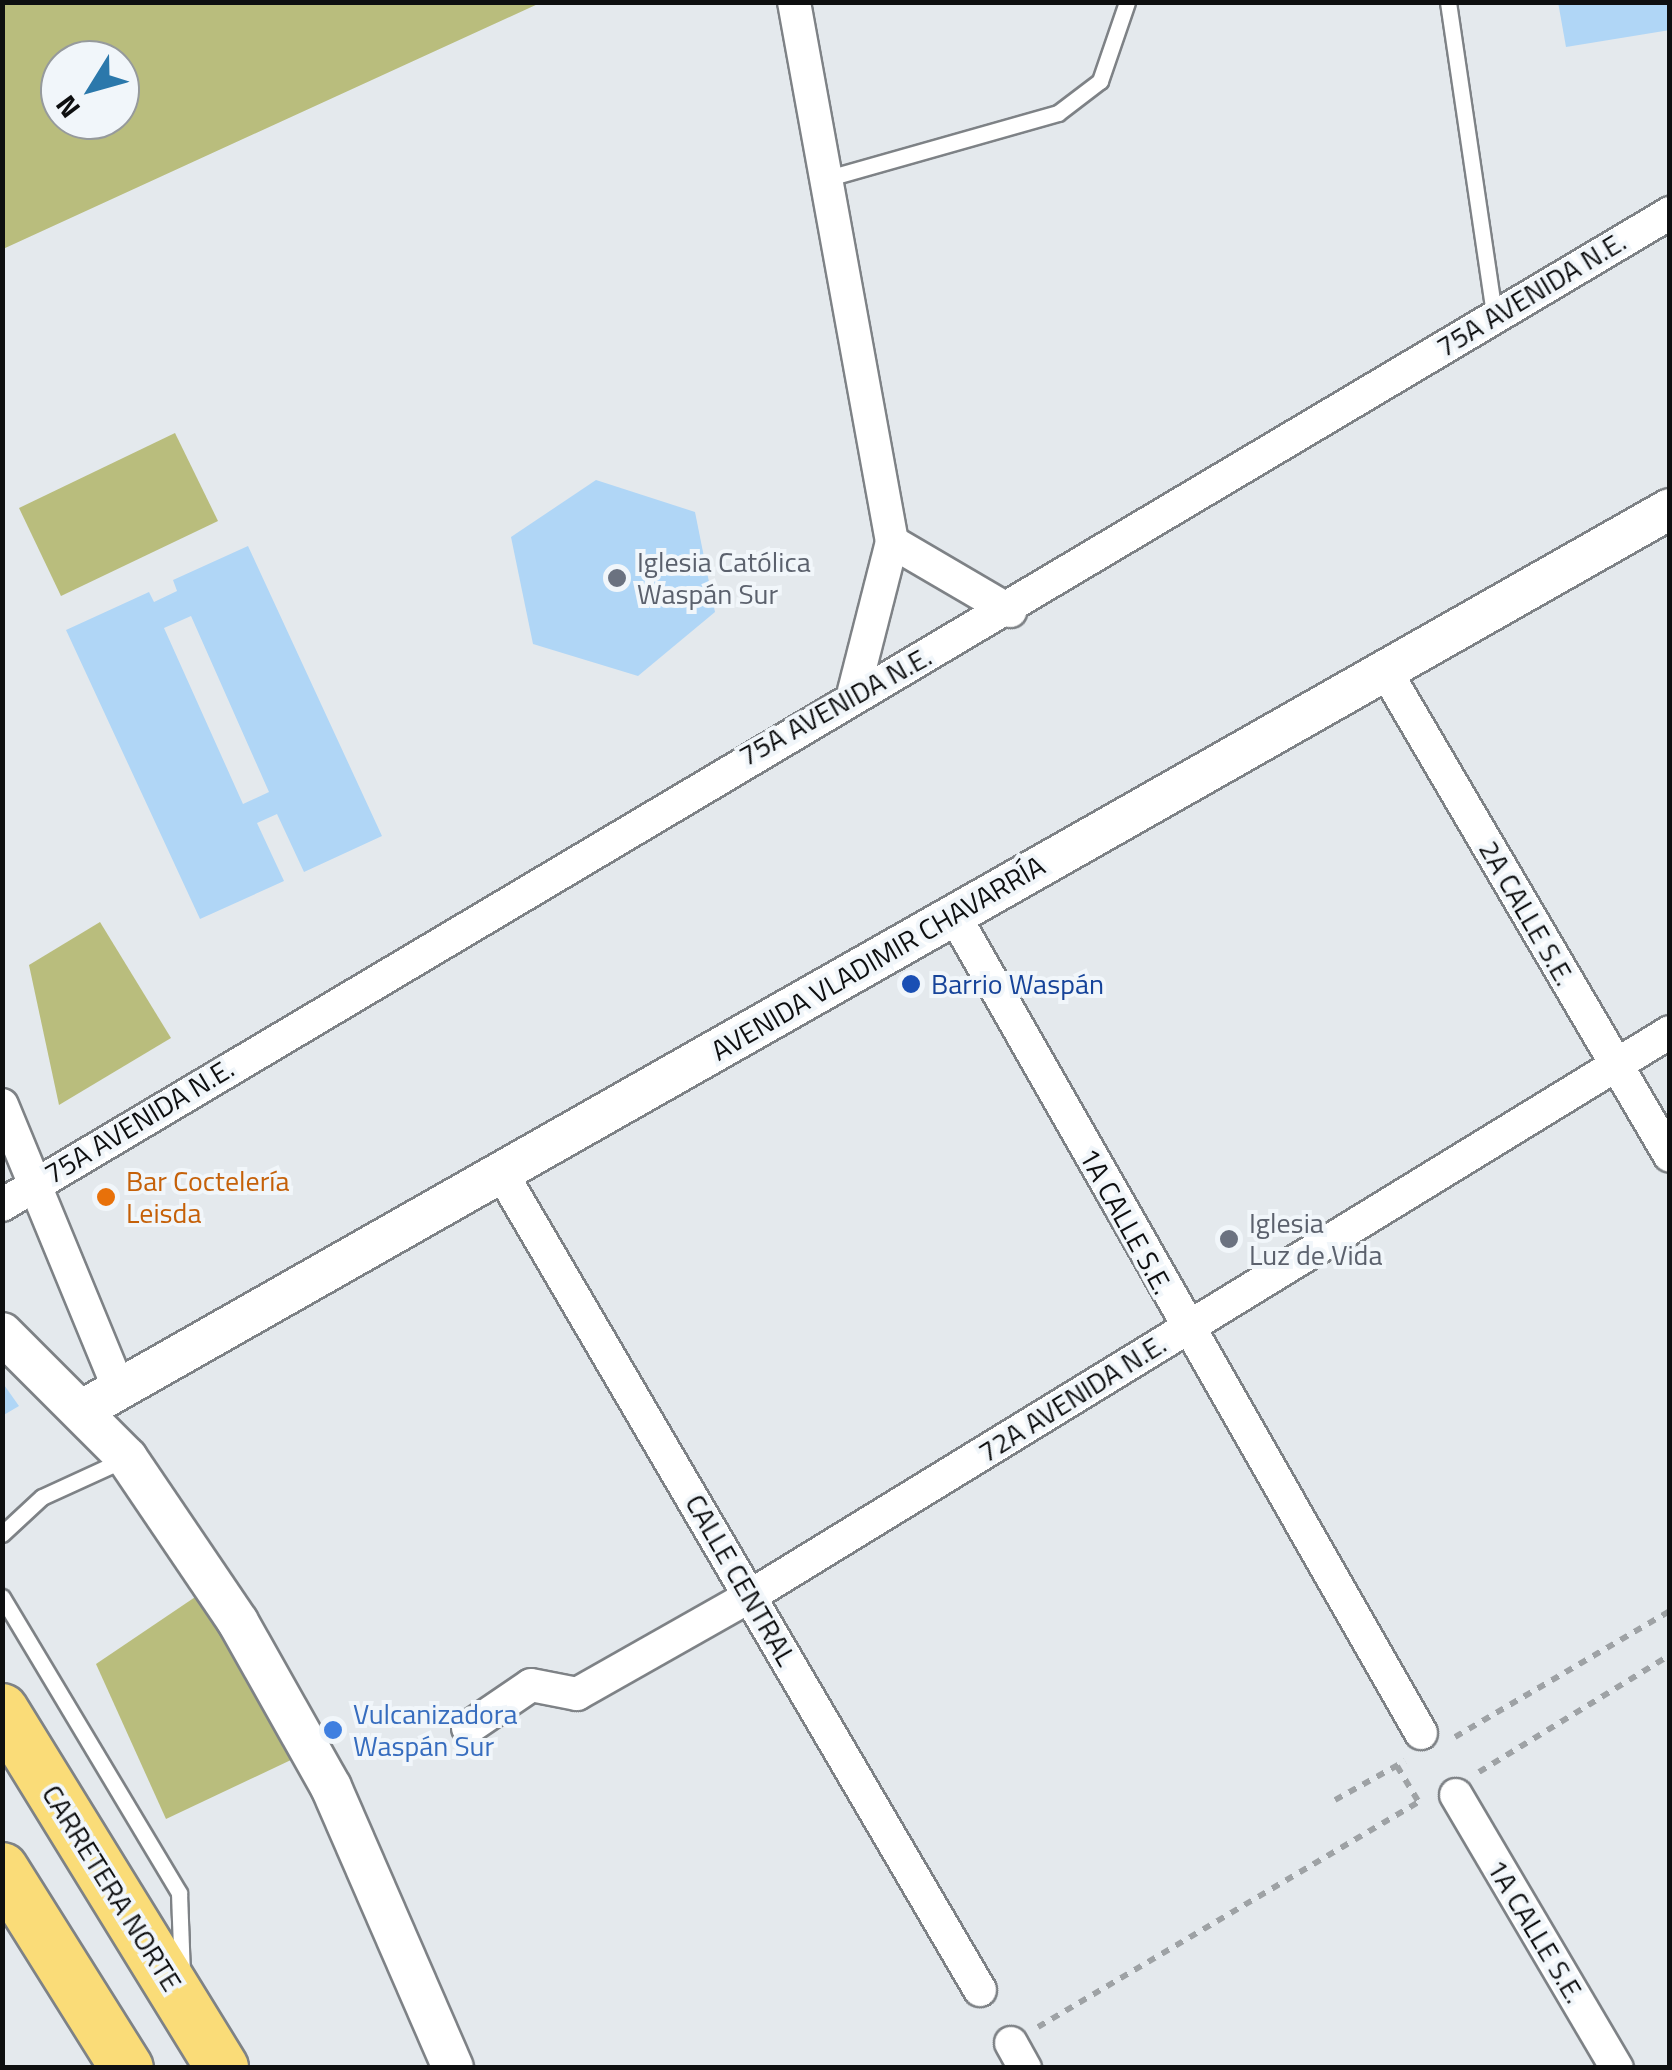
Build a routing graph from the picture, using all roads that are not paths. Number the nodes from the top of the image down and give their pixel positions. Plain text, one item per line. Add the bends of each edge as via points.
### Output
1 (794, 2) edge
2 (1127, 2) edge
3 (1448, 2) edge
4 (821, 180) junction
5 (1670, 213) edge
6 (1494, 315) junction
7 (1670, 509) edge
8 (892, 542) junction
9 (1010, 611) junction
10 (1385, 670) junction
11 (854, 691) junction
12 (954, 915) junction
13 (1670, 1032) edge
14 (1615, 1063) junction
15 (2, 1105) edge
16 (1670, 1156) edge
17 (501, 1172) junction
18 (30, 1186) junction
19 (2, 1205) edge
20 (1186, 1327) junction
21 (2, 1333) edge
22 (102, 1398) junction
23 (127, 1458) junction
24 (2, 1534) edge
25 (750, 1596) junction
26 (2, 1598) edge
27 (2, 1710) edge
28 (468, 1728) dead end
29 (1421, 1734) road end
30 (1456, 1795) road end
31 (2, 1869) edge
32 (980, 1990) dead end
33 (182, 2001) junction
34 (128, 2068) edge
35 (222, 2068) edge
36 (452, 2068) edge
37 (1617, 2068) edge

1 - 4 street
2 - 4 lane via 1100,81 1058,113
3 - 6 lane
4 - 8 street
5 - 6 street, 75A AVENIDA N.E.
6 - 9 street, 75A AVENIDA N.E.
7 - 10 street, AVENIDA VLADIMIR CHAVARRÍA
8 - 9 street
8 - 11 street
9 - 11 street, 75A AVENIDA N.E.
10 - 12 street, AVENIDA VLADIMIR CHAVARRÍA
10 - 14 street, 2A CALLE S.E.
11 - 18 street, 75A AVENIDA N.E.
12 - 17 street, AVENIDA VLADIMIR CHAVARRÍA
12 - 20 street, 1A CALLE S.E.
13 - 14 street, 72A AVENIDA N.E.
14 - 16 street, 2A CALLE S.E.
14 - 20 street, 72A AVENIDA N.E.
15 - 18 street
17 - 22 street, AVENIDA VLADIMIR CHAVARRÍA
17 - 25 street, CALLE CENTRAL
18 - 19 street, 75A AVENIDA N.E.
18 - 22 street
20 - 25 street, 72A AVENIDA N.E.
20 - 29 street, 1A CALLE S.E.
21 - 22 street
22 - 23 street
23 - 24 lane via 42,1498
23 - 36 street via 325,1774
25 - 28 street, 72A AVENIDA N.E. via 577,1694 532,1685
25 - 32 street, CALLE CENTRAL
26 - 33 lane via 179,1893
27 - 33 highway, CARRETERA NORTE
30 - 37 street, 1A CALLE S.E.
31 - 34 highway
33 - 35 highway, CARRETERA NORTE

